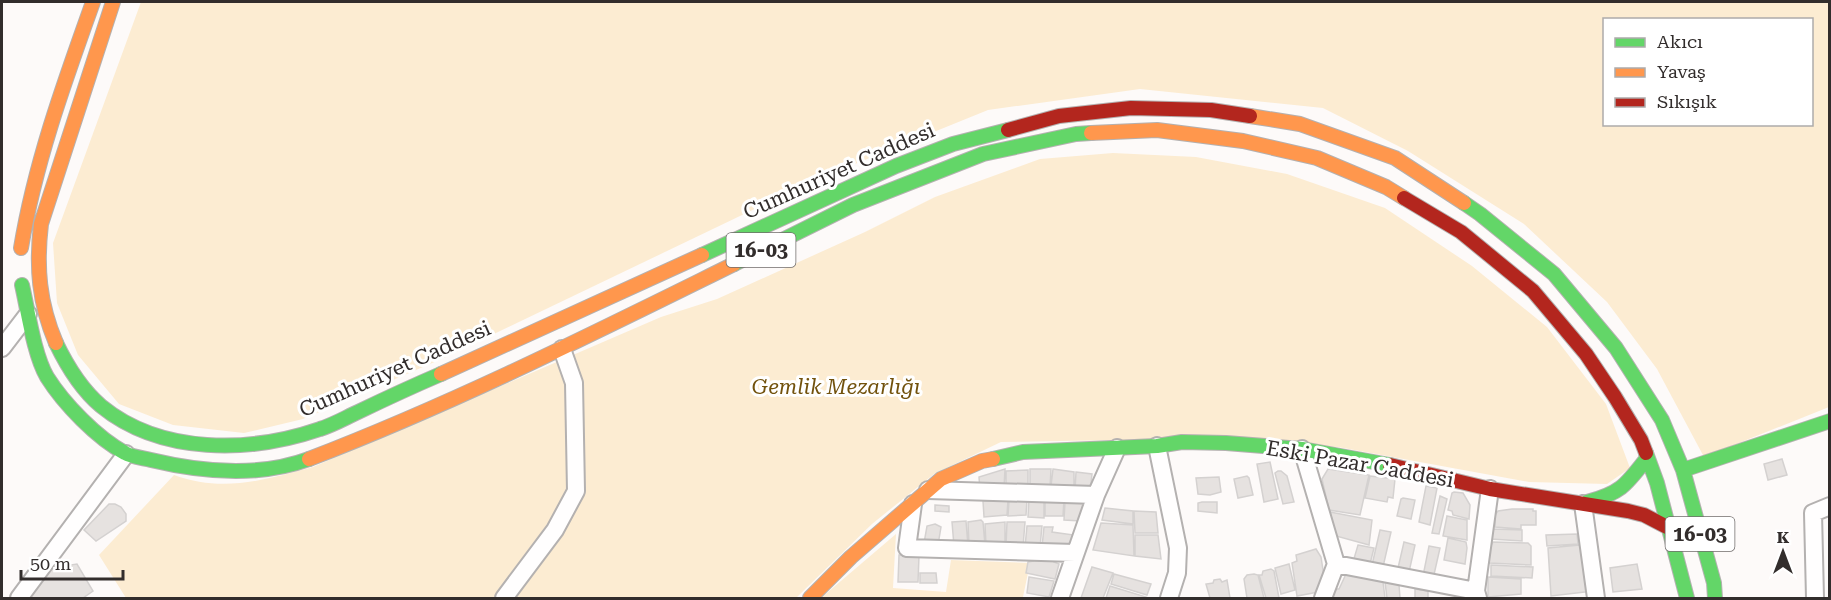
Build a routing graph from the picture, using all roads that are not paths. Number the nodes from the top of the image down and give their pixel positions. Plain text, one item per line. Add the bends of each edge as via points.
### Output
1 (79, 2) edge
2 (93, 2) edge
3 (113, 2) edge
4 (125, 11) dead end
5 (50, 130) junction
6 (69, 135) junction
7 (28, 314) junction
8 (2, 348) edge
9 (562, 349) junction
10 (1830, 422) edge
11 (1157, 446) junction
12 (1117, 448) junction
13 (1302, 449) junction
14 (126, 454) junction
15 (1647, 458) junction
16 (1683, 470) junction
17 (1490, 489) junction
18 (928, 490) junction
19 (1096, 495) junction
20 (913, 504) junction
21 (1583, 504) junction
22 (1830, 506) edge
23 (1670, 528) junction
24 (1075, 553) junction
25 (1336, 564) junction
26 (1477, 595) edge
27 (19, 598) edge
28 (504, 598) edge
29 (810, 598) edge
30 (1060, 598) edge
31 (1169, 598) edge
32 (1321, 598) edge
33 (1596, 598) edge
34 (1687, 598) edge
35 (1715, 598) edge
36 (1815, 598) edge

1 - 5 main road
2 - 5 main road, Cumhuriyet Caddesi / 16-03
3 - 6 main road, Cumhuriyet Caddesi / 16-03
4 - 6 main road
5 - 7 main road, Cumhuriyet Caddesi / 16-03 via 26,209 21,249
6 - 16 main road, Cumhuriyet Caddesi / 16-03 via 41,224 38,254 40,293 53,338 65,363 87,392 112,415 190,444 254,445 320,429 915,159 953,144 1059,116 1131,108 1211,110 1300,124 1395,158 1480,214 1554,274 1616,348 1662,420
7 - 8 street
7 - 14 main road, Cumhuriyet Caddesi / 16-03 via 46,375 66,404
9 - 14 main road, Cumhuriyet Caddesi / 16-03 via 379,432 292,465 242,470 186,468
9 - 15 main road, Cumhuriyet Caddesi / 16-03 via 853,205 983,154 1076,134 1157,130 1244,141 1317,158 1386,187 1461,232 1533,291 1579,345 1616,397
9 - 28 street via 574,383 576,491 555,530
10 - 16 main road
11 - 12 main road, Eski Pazar Caddesi
11 - 13 main road, Eski Pazar Caddesi via 1182,442
11 - 31 street via 1178,548 1177,573
12 - 18 main road, Eski Pazar Caddesi via 1013,454 941,479
12 - 19 street
13 - 17 main road, Eski Pazar Caddesi
13 - 25 street
14 - 27 street
15 - 21 main road via 1626,485
15 - 23 main road, Cumhuriyet Caddesi / 16-03
16 - 35 main road, Cumhuriyet Caddesi / 16-03
17 - 21 main road, Eski Pazar Caddesi
17 - 26 street
18 - 19 street
18 - 20 main road, Eski Pazar Caddesi
19 - 24 street
20 - 24 street via 907,548
20 - 29 main road, Eski Pazar Caddesi
21 - 23 main road, Eski Pazar Caddesi via 1644,515
21 - 33 street
22 - 36 street via 1813,513
23 - 34 main road, Cumhuriyet Caddesi / 16-03
24 - 30 street
25 - 26 street
25 - 32 street

